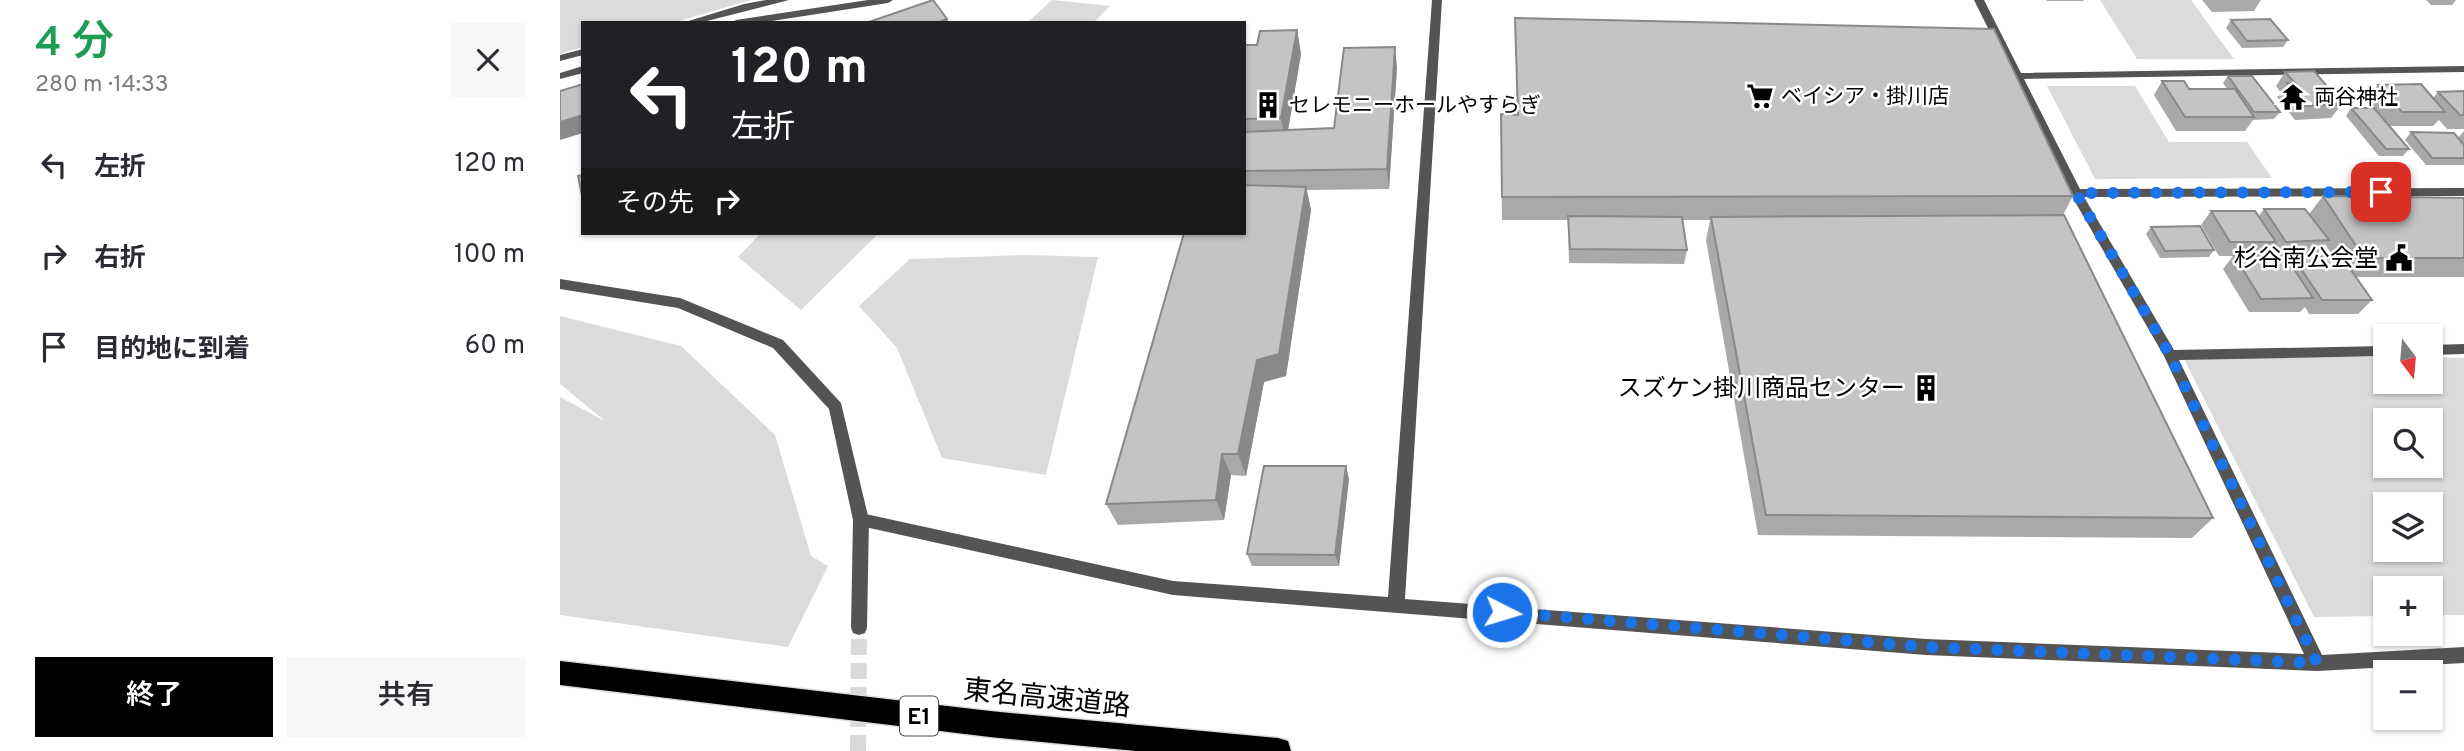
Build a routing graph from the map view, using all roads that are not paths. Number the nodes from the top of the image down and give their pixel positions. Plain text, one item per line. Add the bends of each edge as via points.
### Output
1 (784, 0) edge
2 (888, 0) edge
3 (1437, 0) edge
4 (1979, 0) edge
5 (694, 21) edge
6 (749, 21) edge
7 (581, 53) edge
8 (560, 58) edge
9 (2464, 69) edge
10 (581, 70) edge
11 (560, 76) edge
12 (2019, 76) junction
13 (2464, 192) edge
14 (2076, 193) junction
15 (560, 285) edge
16 (2464, 349) edge
17 (2443, 350) edge
18 (2373, 351) edge
19 (2170, 355) junction
20 (861, 520) junction
21 (1396, 604) junction
22 (859, 627) tunnel mouth
23 (2464, 655) edge
24 (2317, 663) junction
25 (560, 673) edge
26 (1278, 751) edge

1 - 5 street
2 - 6 street
3 - 21 street
4 - 12 street
7 - 8 street
9 - 12 street
10 - 11 street
12 - 14 street
13 - 14 street
14 - 19 street
15 - 20 street via 680,303 778,344 836,407
16 - 17 street
18 - 19 street
19 - 24 street
20 - 21 street via 1173,588
20 - 22 street
21 - 24 street via 1926,647
23 - 24 street
25 - 26 highway, 東名高速道路 / E1 via 990,724

